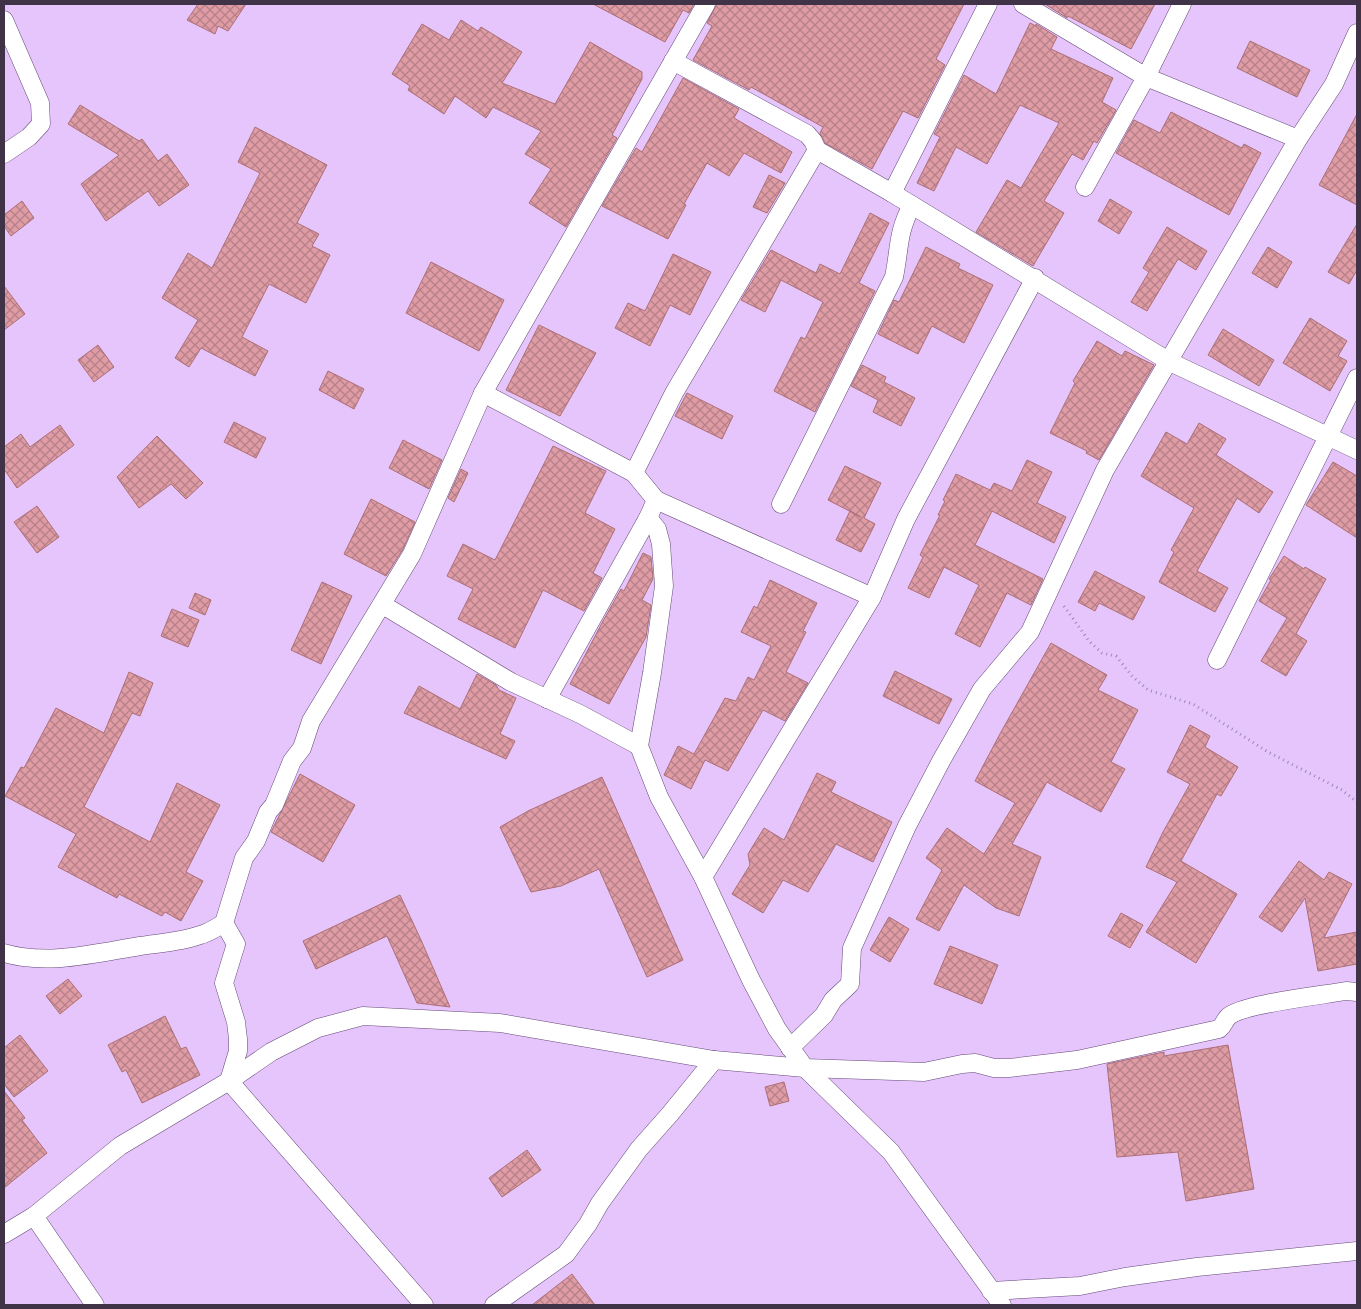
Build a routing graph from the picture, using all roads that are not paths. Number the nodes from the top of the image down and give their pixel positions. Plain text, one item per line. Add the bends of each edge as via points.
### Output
1 (706, 4) edge
2 (988, 4) edge
3 (1023, 4) edge
4 (1182, 4) edge
5 (4, 20) edge
6 (1357, 33) edge
7 (673, 61) junction
8 (1146, 76) junction
9 (1298, 139) junction
10 (817, 150) junction
11 (4, 154) edge
12 (1085, 187) dead end
13 (892, 193) junction
14 (912, 205) junction
15 (1034, 278) junction
16 (1170, 362) junction
17 (1357, 378) edge
18 (483, 393) junction
19 (1327, 436) junction
20 (1357, 450) edge
21 (634, 473) junction
22 (656, 500) junction
23 (782, 504) dead end
24 (648, 518) junction
25 (872, 597) junction
26 (383, 605) junction
27 (1216, 660) dead end
28 (547, 699) junction
29 (640, 746) junction
30 (703, 877) junction
31 (224, 923) junction
32 (4, 953) edge
33 (1357, 992) edge
34 (790, 1048) junction
35 (714, 1060) junction
36 (805, 1068) junction
37 (229, 1082) junction
38 (34, 1216) junction
39 (4, 1234) edge
40 (1357, 1252) edge
41 (991, 1291) junction
42 (95, 1305) edge
43 (424, 1305) edge
44 (494, 1305) edge
45 (1002, 1305) edge

1 - 7 street
2 - 13 street
3 - 8 street
4 - 8 street
5 - 11 street via 40,103 40,124 30,137
6 - 9 street via 1334,84
7 - 10 street via 807,134
7 - 18 street
8 - 9 street
8 - 12 street
9 - 16 street
10 - 13 street
10 - 21 street via 674,393
13 - 14 street
14 - 15 street
14 - 23 street via 903,220 898,240 894,277
15 - 16 street
15 - 25 street via 906,519
16 - 19 street
16 - 34 street via 1104,470 1030,632 982,689 907,826 852,948 850,984
17 - 19 street
18 - 21 street
18 - 26 street via 412,554
19 - 20 street
19 - 27 street
21 - 22 street
22 - 24 street
22 - 25 street
24 - 28 street
24 - 29 street via 657,529 661,544 664,586
25 - 30 street
26 - 28 street via 511,682
26 - 31 street via 311,721 302,748 292,761 274,805 244,858
28 - 29 street
29 - 30 street via 659,797
30 - 34 street via 751,980
31 - 32 street via 201,935 96,953 57,958 18,958
31 - 37 street via 236,944 224,983 238,1039
33 - 36 street via 1269,1003 1238,1011 1228,1017 1219,1029 1039,1065 994,1068 974,1063 924,1072
34 - 36 street
35 - 36 street
35 - 37 street via 500,1023 363,1016 318,1028 292,1040
35 - 44 street via 640,1149 566,1254
36 - 41 street via 891,1152
37 - 38 street via 120,1146
37 - 43 street
38 - 39 street
38 - 42 street
40 - 41 street via 1197,1267 1080,1286
41 - 45 street

